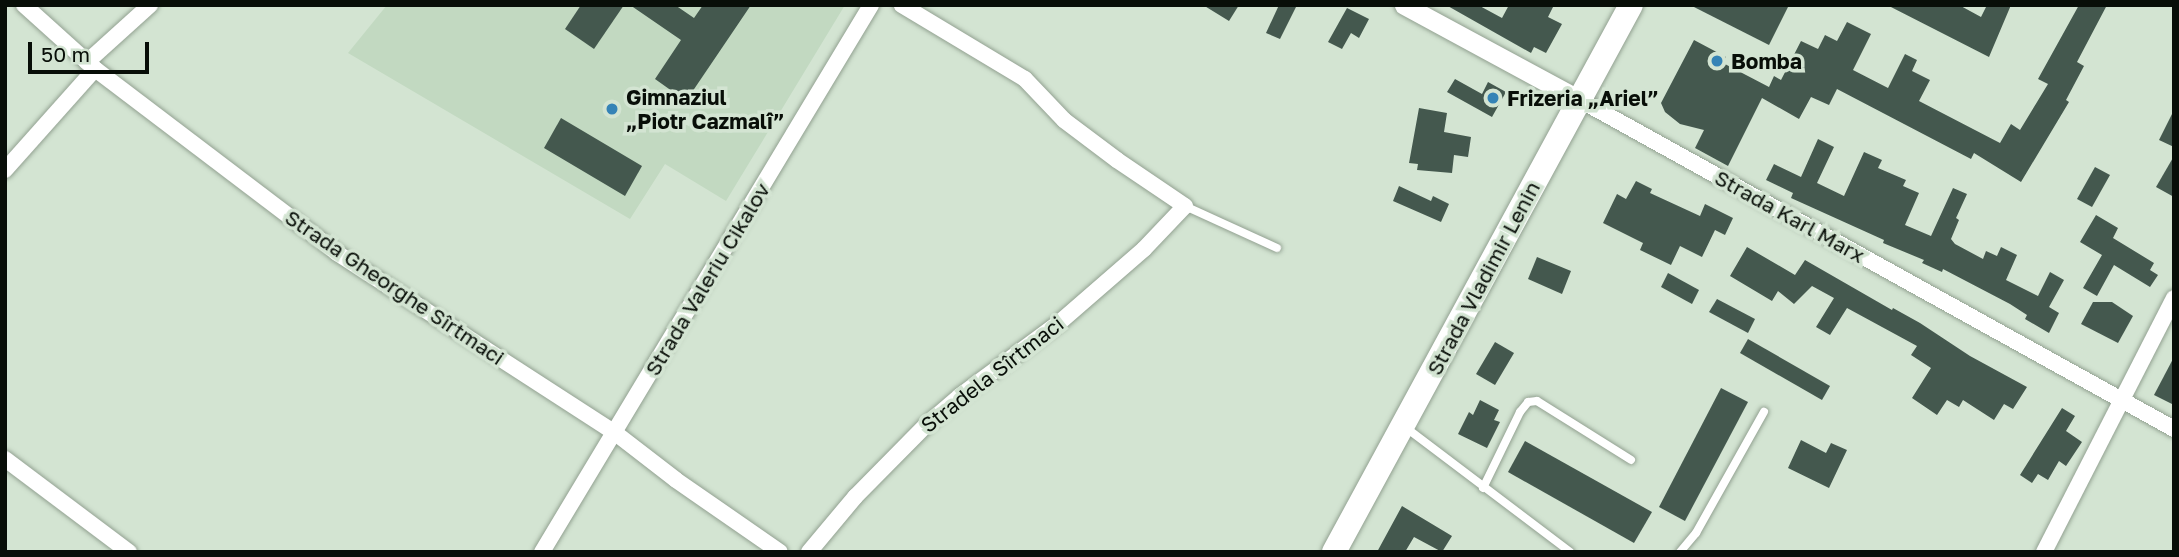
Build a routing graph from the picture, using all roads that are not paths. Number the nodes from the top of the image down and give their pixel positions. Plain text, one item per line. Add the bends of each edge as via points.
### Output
1 (24, 5) edge
2 (150, 5) edge
3 (871, 5) edge
4 (902, 5) edge
5 (1404, 5) edge
6 (1632, 5) edge
7 (91, 66) junction
8 (1580, 100) junction
9 (5, 170) edge
10 (1185, 206) junction
11 (1277, 248) dead end
12 (2174, 298) edge
13 (2121, 398) junction
14 (1764, 412) dead end
15 (1403, 426) junction
16 (2174, 429) edge
17 (614, 432) junction
18 (5, 459) edge
19 (1631, 460) dead end
20 (1483, 488) junction
21 (129, 552) edge
22 (542, 552) edge
23 (780, 552) edge
24 (809, 552) edge
25 (1334, 552) edge
26 (1570, 552) edge
27 (1681, 552) edge
28 (2043, 552) edge

1 - 7 street, Strada Gheorghe Sîrtmaci
2 - 7 street
3 - 17 street, Strada Valeriu Cikalov
4 - 10 street via 1025,79 1065,120
5 - 8 street, Strada Karl Marx
6 - 8 main road, Strada Vladimir Lenin
7 - 9 street
7 - 17 street, Strada Gheorghe Sîrtmaci via 337,253
8 - 13 street, Strada Karl Marx
8 - 15 main road, Strada Vladimir Lenin
10 - 11 lane
10 - 24 street, Stradela Sîrtmaci via 1144,249 1060,321 925,426
12 - 13 street
13 - 16 street, Strada Karl Marx
13 - 28 street
14 - 27 lane
15 - 20 lane
15 - 25 main road, Strada Vladimir Lenin
17 - 22 street, Strada Valeriu Cikalov
17 - 23 street, Strada Gheorghe Sîrtmaci
18 - 21 street
19 - 20 lane via 1537,401 1528,402
20 - 26 lane

